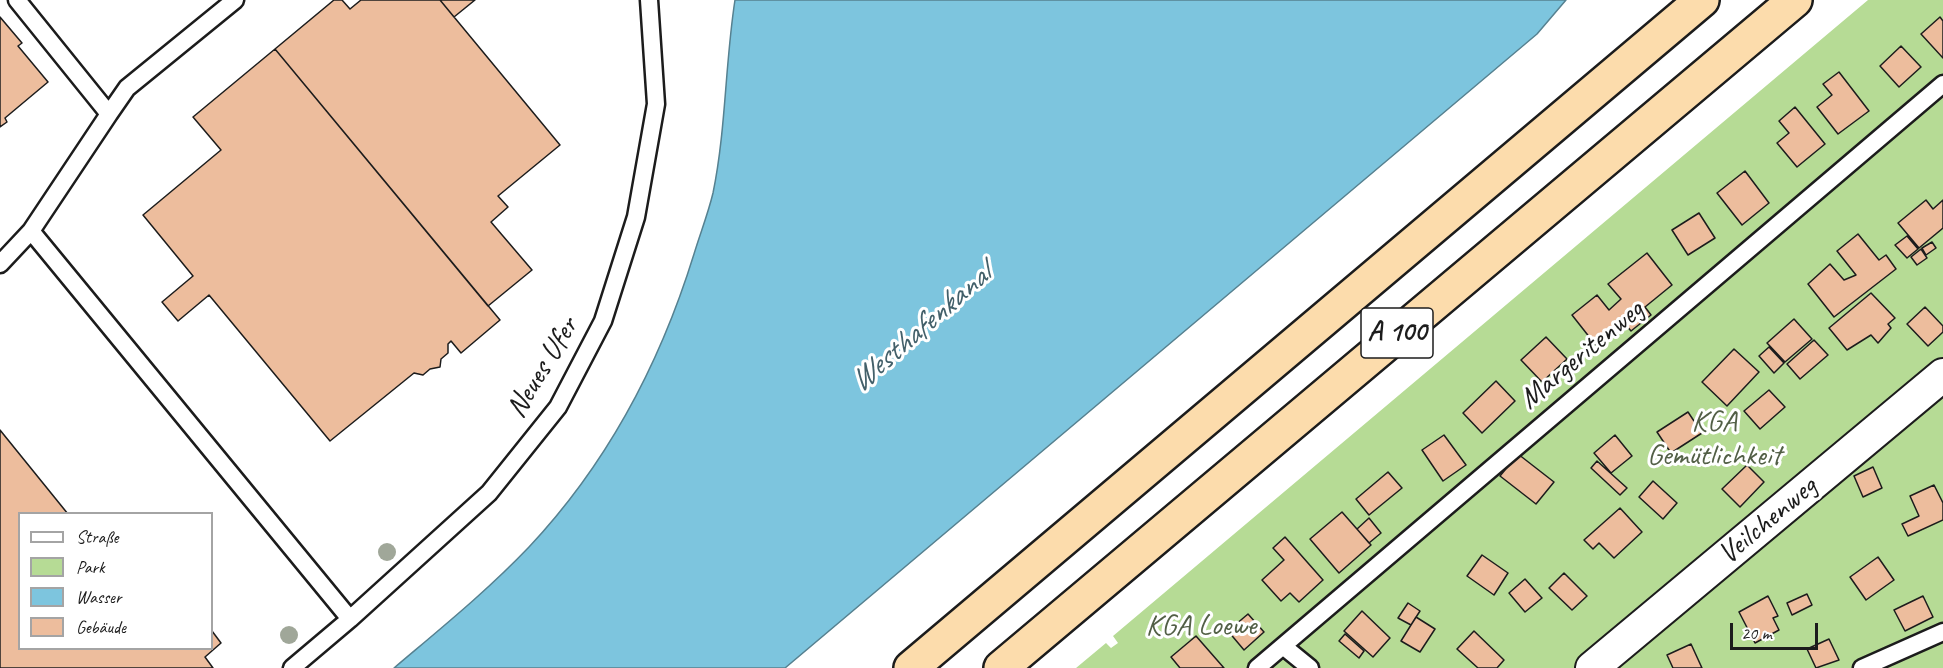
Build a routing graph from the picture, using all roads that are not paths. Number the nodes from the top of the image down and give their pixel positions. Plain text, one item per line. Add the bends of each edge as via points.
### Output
1 (17, 0) edge
2 (236, 0) edge
3 (649, 0) edge
4 (1701, 0) edge
5 (1795, 0) edge
6 (1943, 84) edge
7 (109, 114) junction
8 (31, 231) junction
9 (0, 264) edge
10 (1943, 375) edge
11 (350, 619) junction
12 (1943, 632) edge
13 (1283, 646) junction
14 (292, 668) edge
15 (911, 668) edge
16 (1001, 668) edge
17 (1257, 668) edge
18 (1310, 668) edge
19 (1592, 668) edge
20 (1862, 668) edge

1 - 7 lane
2 - 7 lane via 127,88
3 - 11 lane, Neues Ufer via 656,104 636,218 603,321 558,407 489,493
4 - 15 highway, A 100
5 - 16 highway, A 100
6 - 13 lane, Margeritenweg
7 - 8 lane
8 - 9 lane
8 - 11 lane
10 - 19 street, Veilchenweg
11 - 14 lane, Neues Ufer
12 - 20 lane
13 - 17 lane, Margeritenweg
13 - 18 lane

